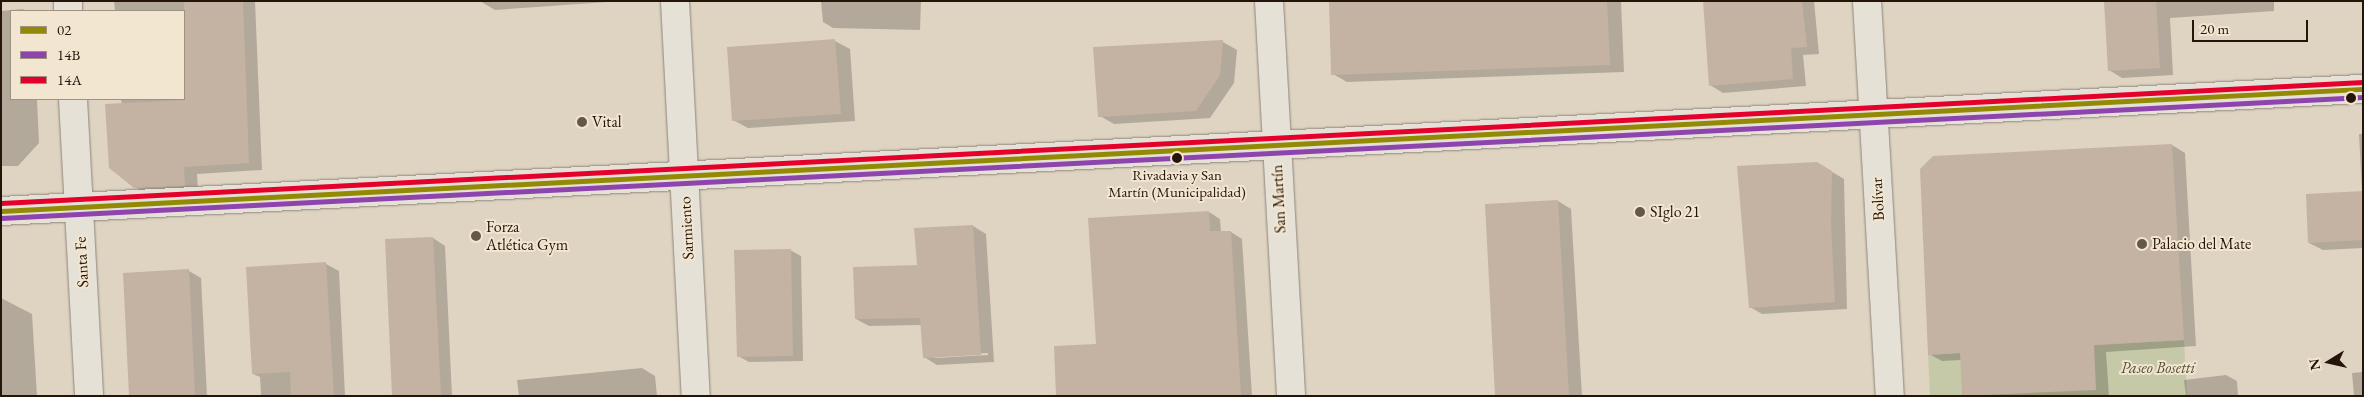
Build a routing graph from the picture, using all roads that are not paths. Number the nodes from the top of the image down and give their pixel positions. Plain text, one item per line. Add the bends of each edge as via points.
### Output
1 (675, 1) edge
2 (1269, 1) edge
3 (1867, 1) edge
4 (2363, 88) edge
5 (73, 100) edge
6 (1873, 114) junction
7 (1276, 144) junction
8 (684, 176) junction
9 (79, 207) junction
10 (1, 211) edge
11 (89, 396) edge
12 (696, 396) edge
13 (1291, 396) edge
14 (1890, 396) edge

1 - 8 street, Sarmiento
2 - 7 street, San Martín
3 - 6 street, Bolívar
4 - 6 street
5 - 9 street, Santa Fe
6 - 7 street
6 - 14 street, Bolívar
7 - 8 street
7 - 13 street, San Martín
8 - 9 street
8 - 12 street, Sarmiento
9 - 10 street
9 - 11 street, Santa Fe

